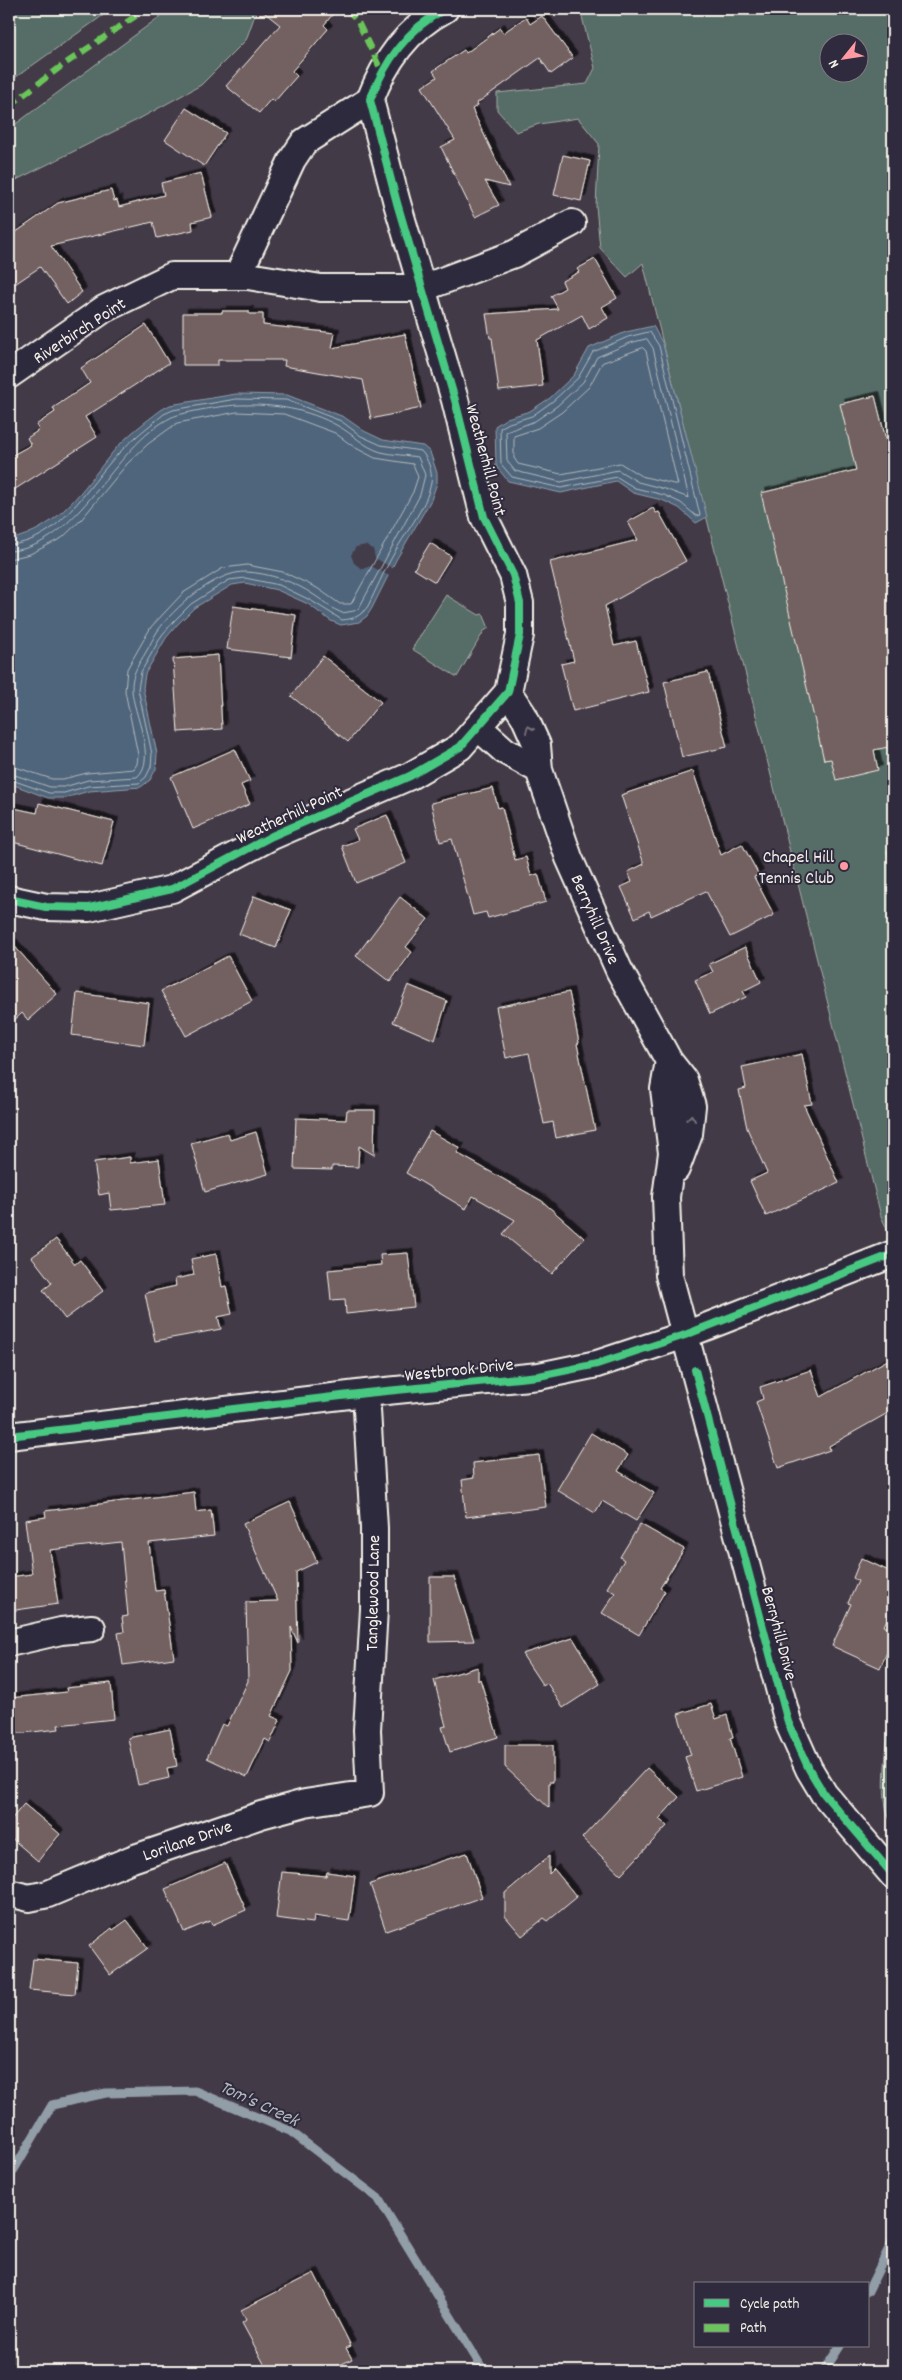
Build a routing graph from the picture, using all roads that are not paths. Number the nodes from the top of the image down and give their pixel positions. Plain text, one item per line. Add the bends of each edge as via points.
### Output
1 (445, 9) edge
2 (370, 100) junction
3 (572, 223) dead end
4 (238, 275) junction
5 (423, 288) junction
6 (9, 376) edge
7 (508, 692) junction
8 (478, 727) junction
9 (539, 770) junction
10 (9, 899) edge
11 (893, 1254) edge
12 (686, 1335) junction
13 (366, 1393) junction
14 (9, 1436) edge
15 (92, 1628) dead end
16 (9, 1643) edge
17 (370, 1793) joint
18 (893, 1875) edge
19 (9, 1894) edge

1 - 2 street via 416,28 390,58
2 - 4 street via 304,142 292,160
2 - 5 street, Weatherhill Point
3 - 5 street via 514,254
4 - 5 street, Riverbirch Point via 321,288
4 - 6 street, Riverbirch Point via 172,276 104,310
5 - 7 street, Weatherhill Point via 484,517 513,575 520,603 520,635
7 - 8 street, Weatherhill Point
9 -> 7 street, Berryhill Drive via 537,745 524,716
8 - 9 street via 506,751
8 - 10 street, Weatherhill Point via 460,747 410,776 272,836 172,889 89,908 46,907
9 - 12 street, Berryhill Drive via 568,858 615,963 669,1060 684,1080 692,1106 689,1134 666,1197 669,1275
11 - 12 street, Westbrook Drive
12 - 13 street, Westbrook Drive via 597,1364 540,1376
12 - 18 street, Berryhill Drive via 788,1722 824,1794
13 - 14 street, Westbrook Drive
13 - 17 street, Tanglewood Lane via 374,1528 374,1609 367,1730
15 - 16 street via 61,1631
17 - 19 street, Lorilane Drive via 305,1803 261,1815 140,1856 48,1894 29,1898

